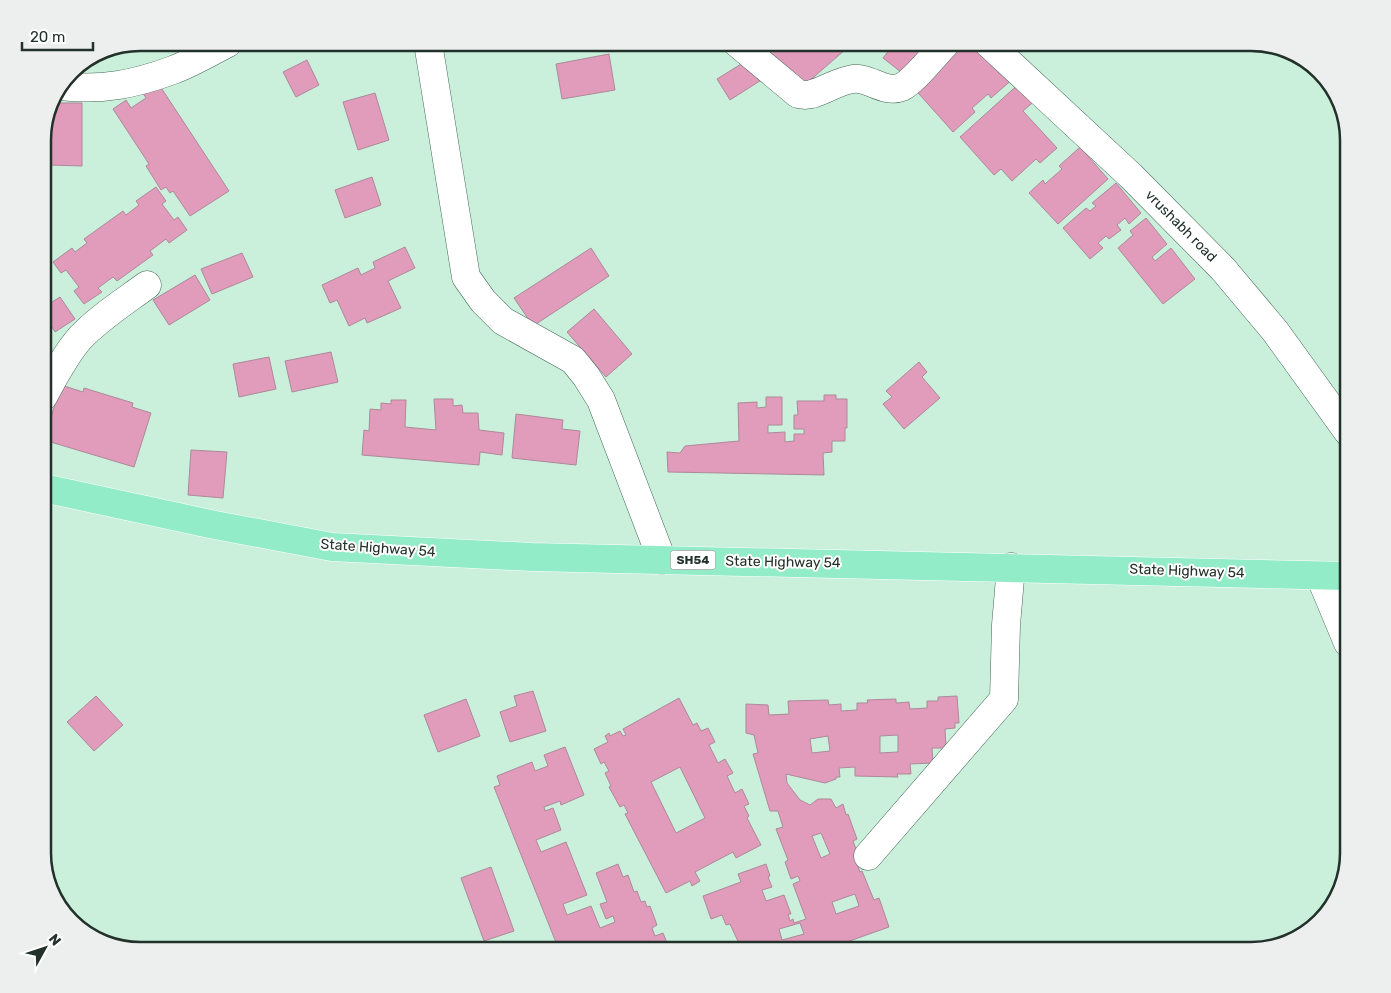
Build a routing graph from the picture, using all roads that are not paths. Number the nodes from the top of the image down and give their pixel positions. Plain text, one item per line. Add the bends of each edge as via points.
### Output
1 (211, 51) edge
2 (429, 51) edge
3 (748, 51) edge
4 (938, 51) edge
5 (998, 51) edge
6 (69, 87) edge
7 (147, 285) dead end
8 (51, 383) edge
9 (1340, 421) edge
10 (51, 490) edge
11 (662, 560) junction
12 (1011, 567) junction
13 (1320, 576) junction
14 (1340, 576) edge
15 (1340, 624) edge
16 (868, 856) dead end

1 - 6 street via 174,70 122,86
2 - 11 street via 466,277 483,301 504,321 573,360 586,376 601,400
3 - 4 street via 798,94 805,95 853,79 892,89 902,86
5 - 9 street, vrushabh road via 1131,176 1223,269 1275,331
7 - 8 street via 80,339
10 - 11 main road, State Highway 54 / SH54 via 332,547
11 - 12 main road, State Highway 54 / SH54
12 - 13 main road, State Highway 54 / SH54
12 - 16 street via 1004,699
13 - 14 main road, State Highway 54 / SH54
13 - 15 street

